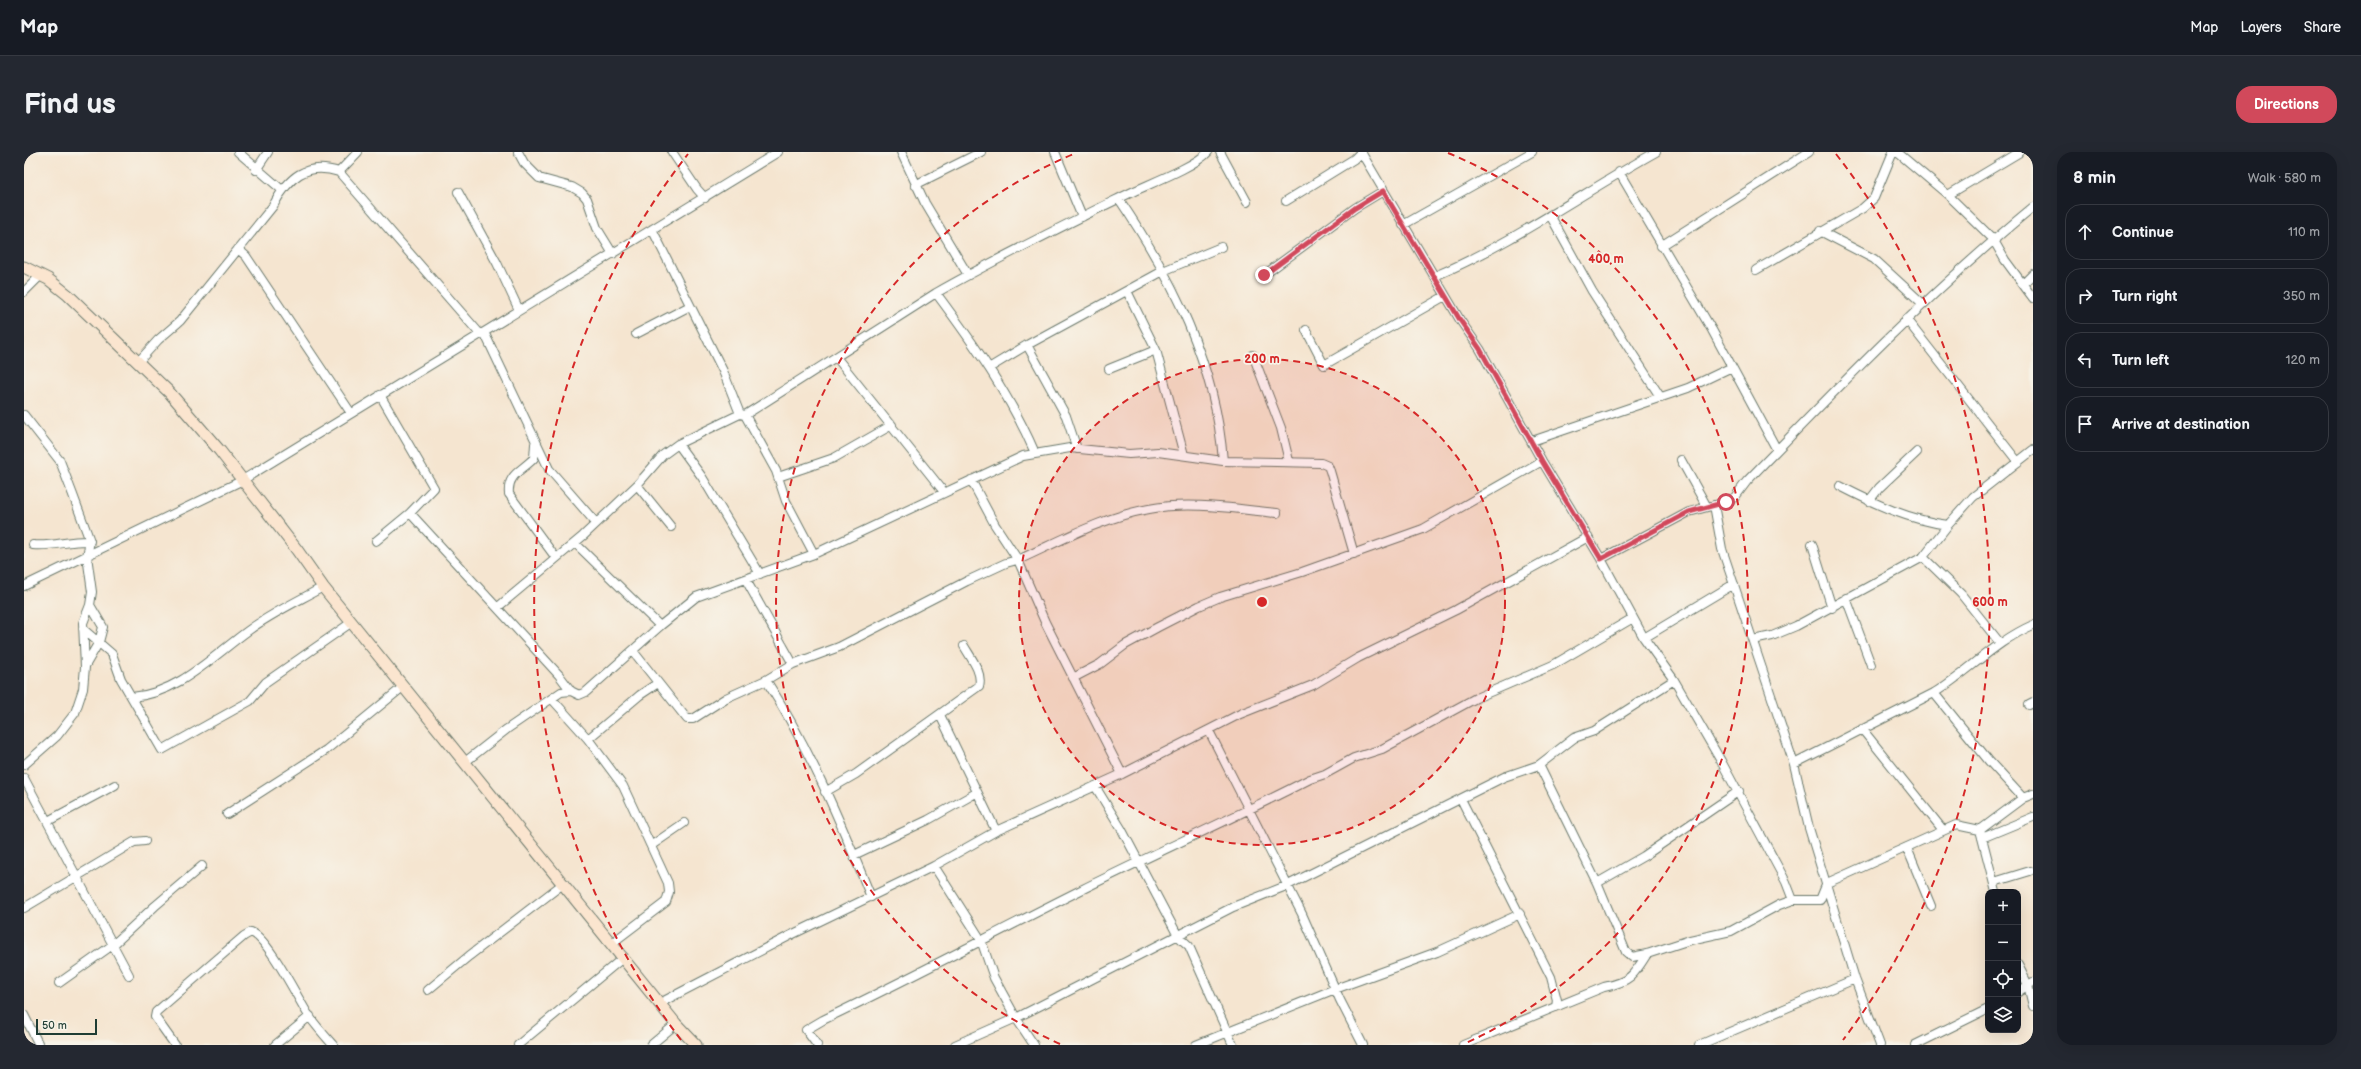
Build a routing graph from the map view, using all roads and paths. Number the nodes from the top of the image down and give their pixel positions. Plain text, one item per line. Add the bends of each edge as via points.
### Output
1 (238, 152) edge
2 (268, 152) edge
3 (358, 152) edge
4 (518, 152) edge
5 (672, 152) edge
6 (778, 152) edge
7 (901, 152) edge
8 (981, 152) edge
9 (1055, 152) edge
10 (1208, 152) edge
11 (1220, 152) edge
12 (1361, 152) edge
13 (1532, 152) edge
14 (1656, 152) edge
15 (1809, 152) edge
16 (1893, 152) edge
17 (1897, 152) edge
18 (2020, 152) edge
19 (256, 170) junction
20 (339, 172) junction
21 (1619, 172) junction
22 (915, 185) junction
23 (282, 190) junction
24 (1383, 191) junction
25 (458, 192) dead end
26 (1948, 194) junction
27 (705, 198) junction
28 (1119, 198) junction
29 (1286, 201) dead end
30 (1247, 202) dead end
31 (2033, 207) edge
32 (1550, 215) junction
33 (1082, 217) junction
34 (1403, 225) junction
35 (652, 229) junction
36 (1820, 231) junction
37 (1993, 239) junction
38 (1661, 246) junction
39 (1221, 247) dead end
40 (238, 249) junction
41 (613, 254) junction
42 (24, 266) edge
43 (1756, 270) dead end
44 (1163, 271) junction
45 (2033, 274) edge
46 (41, 275) junction
47 (968, 275) junction
48 (1264, 275) dead end
49 (1435, 276) junction
50 (2023, 284) junction
51 (1127, 291) junction
52 (24, 292) edge
53 (936, 293) junction
54 (1445, 296) junction
55 (2033, 298) edge
56 (1923, 304) junction
57 (690, 306) junction
58 (519, 310) junction
59 (1906, 318) junction
60 (1306, 330) dead end
61 (482, 333) junction
62 (636, 334) dead end
63 (1027, 345) junction
64 (1156, 350) junction
65 (1253, 355) dead end
66 (836, 357) junction
67 (139, 361) junction
68 (1732, 367) junction
69 (989, 368) junction
70 (1109, 369) dead end
71 (380, 395) junction
72 (1661, 398) junction
73 (350, 413) junction
74 (742, 414) junction
75 (24, 415) edge
76 (892, 425) junction
77 (1532, 441) junction
78 (535, 443) junction
79 (678, 444) junction
80 (1077, 449) junction
81 (1777, 450) junction
82 (2033, 450) edge
83 (1917, 452) dead end
84 (1035, 453) junction
85 (1184, 455) junction
86 (1223, 460) junction
87 (1681, 460) dead end
88 (1290, 461) junction
89 (1542, 461) junction
90 (2018, 462) junction
91 (778, 477) junction
92 (971, 480) junction
93 (241, 481) junction
94 (637, 485) junction
95 (1840, 486) dead end
96 (944, 492) junction
97 (1869, 501) junction
98 (1711, 506) junction
99 (1277, 512) dead end
100 (410, 513) junction
101 (596, 523) junction
102 (1948, 525) junction
103 (671, 527) dead end
104 (1588, 537) junction
105 (90, 541) junction
106 (376, 541) dead end
107 (575, 543) junction
108 (1812, 544) dead end
109 (33, 545) dead end
110 (814, 554) junction
111 (1354, 554) junction
112 (87, 556) junction
113 (1923, 557) junction
114 (556, 558) junction
115 (1601, 559) junction
116 (1018, 560) junction
117 (760, 574) junction
118 (746, 580) junction
119 (1734, 584) junction
120 (24, 586) edge
121 (323, 587) junction
122 (1846, 598) junction
123 (90, 605) junction
124 (498, 608) junction
125 (1832, 608) junction
126 (1633, 618) junction
127 (352, 622) junction
128 (2033, 625) edge
129 (660, 626) junction
130 (83, 629) junction
131 (1644, 638) junction
132 (1754, 640) junction
133 (99, 642) junction
134 (2000, 643) junction
135 (964, 646) dead end
136 (633, 651) junction
137 (793, 664) junction
138 (1871, 665) dead end
139 (85, 667) junction
140 (1073, 678) junction
141 (766, 680) junction
142 (1674, 680) junction
143 (658, 682) junction
144 (404, 686) junction
145 (571, 691) junction
146 (1934, 692) junction
147 (132, 697) junction
148 (552, 699) junction
149 (940, 715) junction
150 (1862, 729) junction
151 (1209, 731) junction
152 (588, 739) junction
153 (466, 762) junction
154 (1794, 764) junction
155 (24, 765) edge
156 (1539, 765) junction
157 (1122, 774) junction
158 (24, 778) edge
159 (115, 785) dead end
160 (1095, 786) junction
161 (1738, 791) junction
162 (826, 792) junction
163 (976, 793) junction
164 (2033, 794) edge
165 (2023, 798) junction
166 (1461, 799) junction
167 (1248, 809) junction
168 (226, 814) dead end
169 (2033, 817) edge
170 (48, 821) junction
171 (684, 823) dead end
172 (1943, 830) junction
173 (996, 831) junction
174 (1981, 834) junction
175 (145, 841) dead end
176 (652, 845) junction
177 (1908, 848) junction
178 (854, 855) junction
179 (1139, 863) junction
180 (202, 866) dead end
181 (934, 866) junction
182 (2030, 871) dead end
183 (77, 876) junction
184 (1994, 882) junction
185 (564, 883) junction
186 (1597, 883) junction
187 (1827, 883) junction
188 (1286, 886) junction
189 (1995, 889) edge
190 (871, 897) junction
191 (1793, 900) junction
192 (1931, 906) dead end
193 (24, 908) edge
194 (1520, 914) junction
195 (1178, 936) junction
196 (981, 940) junction
197 (612, 943) junction
198 (114, 944) junction
199 (1647, 954) junction
200 (624, 957) junction
201 (2021, 970) edge
202 (129, 975) dead end
203 (1855, 979) junction
204 (59, 983) dead end
205 (2030, 983) edge
206 (1335, 989) junction
207 (428, 990) dead end
208 (2021, 990) edge
209 (660, 1004) junction
210 (2033, 1006) edge
211 (1556, 1007) junction
212 (1985, 1010) edge
213 (24, 1015) edge
214 (310, 1016) junction
215 (1016, 1018) junction
216 (676, 1024) junction
217 (1228, 1033) junction
218 (39, 1045) edge
219 (176, 1045) edge
220 (275, 1045) edge
221 (333, 1045) edge
222 (518, 1045) edge
223 (651, 1045) edge
224 (696, 1045) edge
225 (817, 1045) edge
226 (955, 1045) edge
227 (1034, 1045) edge
228 (1196, 1045) edge
229 (1233, 1045) edge
230 (1363, 1045) edge
231 (1463, 1045) edge
232 (1699, 1045) edge
233 (1880, 1045) edge
234 (1915, 1045) edge

1 - 19 street
2 - 19 street
3 - 20 street
4 - 41 street via 524,163 539,178 572,187 582,193 587,199 597,228
5 - 27 street
6 - 27 street
7 - 22 street
8 - 22 street
9 - 33 street
10 - 28 street via 1189,166
11 - 30 street
12 - 24 street
12 - 29 street via 1354,160
13 - 34 street
14 - 21 street
15 - 38 street
16 - 36 street via 1874,198 1863,208
17 - 26 street
18 - 26 street
19 - 23 street
20 - 23 street via 327,168 311,169 296,176
20 - 61 street
21 - 32 street
21 - 38 street
22 - 47 street
23 - 40 street via 273,206
24 - 34 street
24 - 48 street via 1355,208
25 - 58 street via 497,263
26 - 37 street
27 - 35 street
28 - 33 street
28 - 44 street
31 - 37 street
32 - 49 street
32 - 72 street via 1592,291
33 - 47 street
34 - 49 street
35 - 41 street
35 - 57 street
36 - 43 street
36 - 56 street via 1874,259
37 - 50 street
37 - 56 street
38 - 68 street
39 - 44 street
40 - 67 street via 180,321
40 - 73 street via 246,256
41 - 58 street
42 - 46 street
44 - 51 street
44 - 86 street via 1193,333 1205,366 1221,433
45 - 50 street
46 - 52 street
46 - 67 street via 68,295
47 - 53 street
49 - 54 street
50 - 55 street
51 - 63 street
51 - 64 street
53 - 66 street
53 - 69 street
54 - 60 street via 1324,364
54 - 77 street via 1480,349
56 - 59 street
57 - 62 street
57 - 74 street
58 - 61 street
59 - 81 street
59 - 90 street
61 - 71 street
61 - 78 street
63 - 69 street
63 - 80 street via 1066,416
64 - 70 street
64 - 85 street
65 - 88 street via 1281,428
66 - 74 street
66 - 76 street
67 - 93 street via 197,423
68 - 72 street
68 - 81 street
69 - 84 street via 1012,405
71 - 73 street
71 - 100 street via 434,488
72 - 77 street
73 - 93 street
74 - 79 street
74 - 91 street
75 - 105 street via 60,461
76 - 91 street via 834,458
76 - 96 street
77 - 89 street
78 - 101 street via 549,469
78 - 114 street via 534,458 512,475 508,484 509,494
79 - 94 street via 649,470
79 - 117 street via 702,477
80 - 84 street
80 - 85 street via 1129,454 1158,452
81 - 98 street via 1747,480 1735,497
82 - 90 street
83 - 97 street
84 - 92 street
85 - 86 street
86 - 88 street
87 - 98 street
88 - 111 street via 1321,462 1328,466
89 - 104 street
89 - 111 street via 1423,529
90 - 102 street via 1974,497
91 - 110 street via 786,501
92 - 96 street
92 - 116 street
93 - 112 street
93 - 121 street via 297,550
94 - 101 street
94 - 103 street
95 - 97 street
96 - 110 street
97 - 102 street via 1902,515 1929,523
98 - 115 street via 1689,512
98 - 119 street
99 - 116 street via 1195,506 1147,509 1084,530
100 - 106 street
100 - 124 street
101 - 107 street
102 - 113 street
104 - 115 street
104 - 151 street via 1456,610 1358,658 1312,685 1240,714
105 - 109 street
105 - 112 street
107 - 114 street
107 - 129 street
108 - 125 street
110 - 117 street
111 - 140 street via 1213,600 1125,645 1100,664
112 - 120 street
112 - 123 street via 92,592
113 - 122 street
113 - 134 street via 1961,594
114 - 124 street
115 - 126 street
116 - 137 street via 967,581 839,647
116 - 140 street
117 - 118 street
118 - 129 street via 704,593
118 - 137 street
119 - 131 street
119 - 132 street
121 - 127 street
121 - 147 street via 254,627 217,656 172,684 156,693
122 - 125 street
122 - 138 street
123 - 130 street via 84,616
123 - 133 street via 103,627
124 - 145 street
125 - 132 street via 1772,636
126 - 131 street
126 - 167 street via 1553,664 1476,698 1382,749 1354,758
127 - 144 street
127 - 147 street via 266,682 250,701 162,750
128 - 134 street
129 - 136 street
130 - 133 street
130 - 139 street
131 - 142 street
132 - 154 street
133 - 139 street
133 - 147 street via 112,654 121,679
134 - 146 street via 1951,682
135 - 149 street via 978,671 981,680 979,686
136 - 143 street
136 - 145 street via 586,692 579,695
137 - 141 street
139 - 155 street via 83,689 70,721
140 - 157 street
141 - 143 street via 726,698 693,719 688,719
141 - 162 street via 791,719
142 - 156 street via 1594,731 1574,738
142 - 161 street
143 - 152 street
144 - 153 street
144 - 168 street via 326,750
145 - 148 street via 561,692
146 - 150 street
146 - 165 street
148 - 152 street
148 - 153 street via 507,729
149 - 162 street
149 - 163 street
150 - 154 street
150 - 172 street
151 - 157 street
151 - 167 street
152 - 176 street via 623,786
153 - 185 street
154 - 187 street via 1807,820
156 - 166 street via 1504,778
156 - 186 street
157 - 160 street
158 - 170 street
159 - 170 street
160 - 173 street
160 - 179 street
161 - 186 street via 1644,856
161 - 191 street
162 - 178 street
163 - 173 street
163 - 178 street via 928,820
164 - 165 street
165 - 174 street
166 - 188 street
166 - 194 street
167 - 179 street
167 - 188 street
169 - 174 street
170 - 183 street
171 - 176 street
172 - 174 street via 1956,824
172 - 177 street
173 - 181 street
174 - 184 street
175 - 183 street via 134,842
176 - 197 street via 668,883 669,897 666,902
177 - 187 street
177 - 192 street
178 - 190 street
179 - 195 street
179 - 196 street
180 - 198 street
181 - 190 street
181 - 196 street
182 - 184 street
183 - 193 street
183 - 198 street
184 - 189 street
185 - 197 street
185 - 207 street
186 - 199 street via 1626,952 1632,957
187 - 191 street via 1820,900
187 - 203 street
188 - 195 street via 1233,907
188 - 206 street via 1302,914
190 - 209 street via 790,935
191 - 199 street via 1731,931
194 - 206 street via 1437,952
194 - 211 street via 1551,977 1557,1000
195 - 215 street
195 - 217 street via 1189,946
196 - 215 street via 994,978
196 - 225 street via 940,964 806,1030
197 - 200 street
198 - 202 street
198 - 204 street
199 - 211 street via 1636,973 1616,984
200 - 209 street
200 - 222 street
201 - 205 street
203 - 232 street
203 - 233 street
205 - 208 street
205 - 210 street
206 - 217 street
206 - 230 street
209 - 216 street
211 - 231 street
212 - 234 street
213 - 218 street
214 - 219 street via 260,939 251,932 156,1012 154,1017 158,1024
214 - 220 street
214 - 221 street
215 - 226 street
215 - 227 street
216 - 223 street
216 - 224 street
217 - 228 street
217 - 229 street

